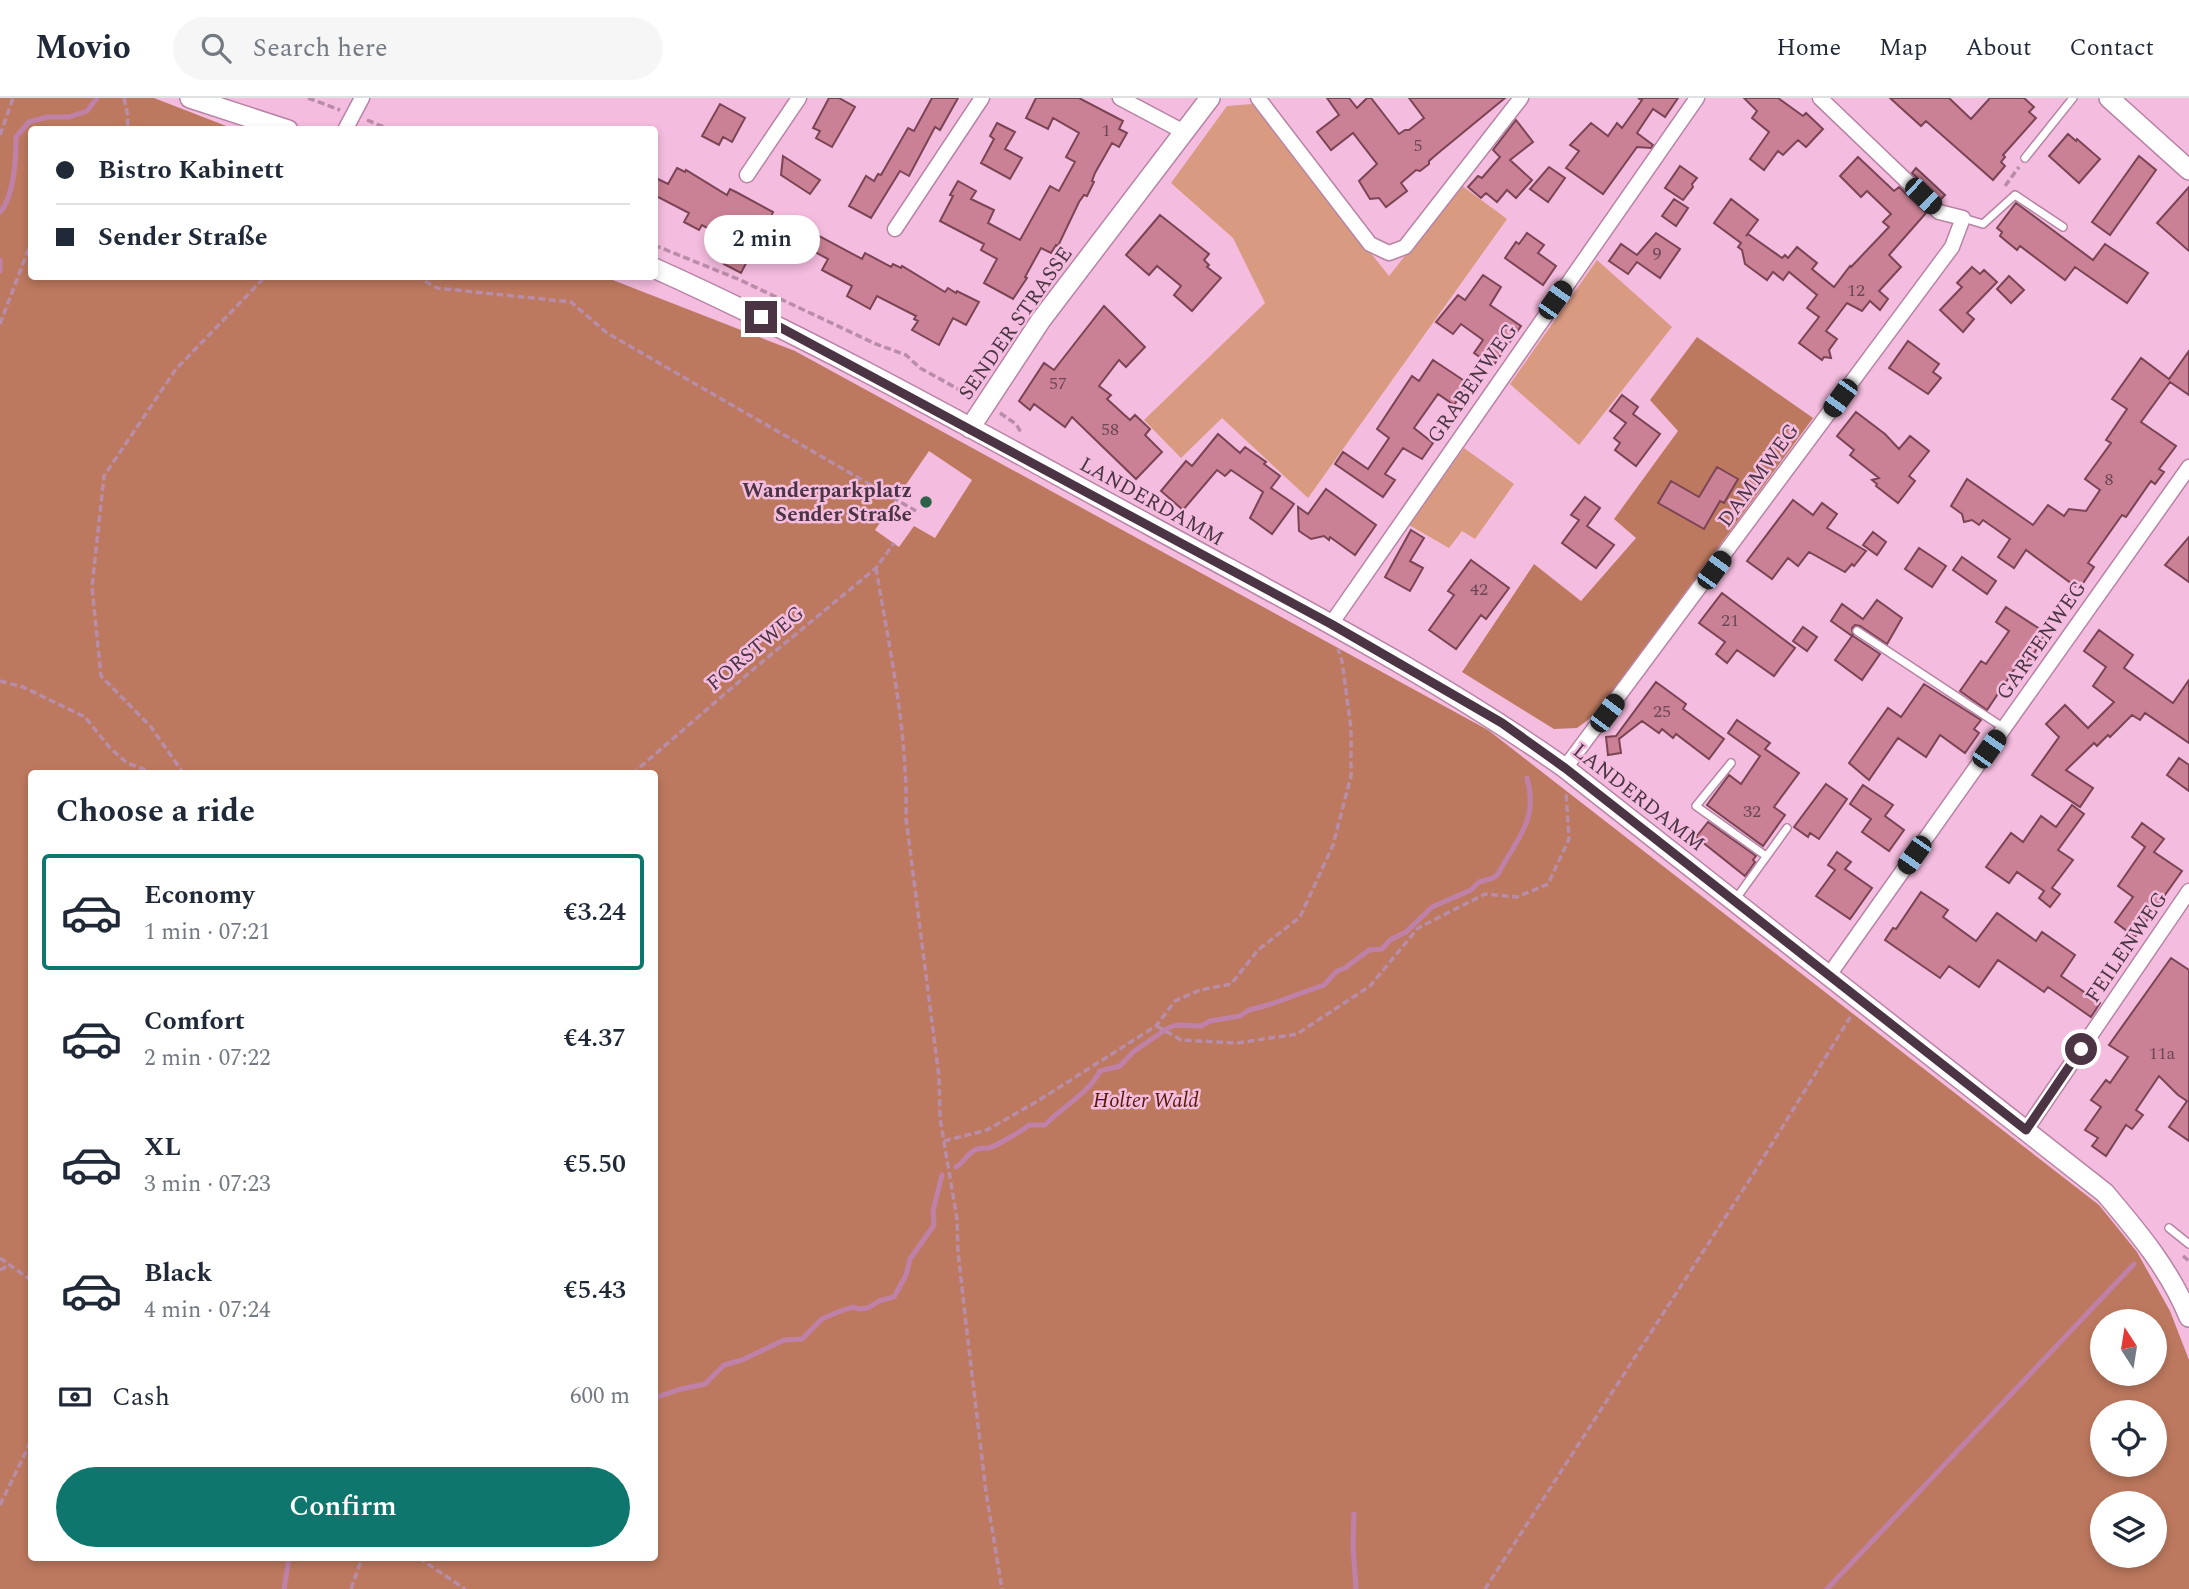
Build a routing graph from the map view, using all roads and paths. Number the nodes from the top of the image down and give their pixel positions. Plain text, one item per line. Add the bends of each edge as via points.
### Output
1 (13, 98) edge
2 (124, 98) edge
3 (190, 98) edge
4 (362, 98) edge
5 (799, 98) edge
6 (982, 98) edge
7 (1121, 98) edge
8 (1210, 98) edge
9 (1258, 98) edge
10 (1521, 98) edge
11 (1697, 98) edge
12 (1821, 98) edge
13 (2073, 98) edge
14 (2109, 98) edge
15 (127, 126) edge
16 (276, 126) edge
17 (346, 126) edge
18 (1184, 132) junction
19 (0, 135) edge
20 (2025, 158) dead end
21 (2189, 170) edge
22 (747, 175) dead end
23 (1963, 218) junction
24 (2063, 227) dead end
25 (895, 229) dead end
26 (658, 247) edge
27 (28, 250) edge
28 (658, 270) edge
29 (262, 280) edge
30 (423, 280) edge
31 (0, 324) edge
32 (973, 397) dead end
33 (970, 428) junction
34 (2189, 467) edge
35 (916, 510) dead end
36 (894, 544) dead end
37 (876, 568) junction
38 (1331, 624) junction
39 (1857, 631) dead end
40 (0, 681) edge
41 (2004, 728) junction
42 (1731, 763) dead end
43 (1565, 768) junction
44 (146, 770) edge
45 (181, 770) edge
46 (637, 770) edge
47 (1787, 828) dead end
48 (1766, 856) junction
49 (2189, 891) edge
50 (1734, 900) junction
51 (1829, 975) junction
52 (1861, 999) junction
53 (1158, 1027) junction
54 (2026, 1130) junction
55 (944, 1141) junction
56 (2169, 1228) dead end
57 (2189, 1244) edge
58 (0, 1258) edge
59 (9, 1265) junction
60 (0, 1270) edge
61 (28, 1278) edge
62 (2189, 1317) edge
63 (28, 1447) edge
64 (0, 1505) edge
65 (361, 1561) edge
66 (424, 1561) edge
67 (351, 1589) edge
68 (466, 1589) edge
69 (1002, 1589) edge
70 (1485, 1589) edge

1 - 19 path
2 - 15 path
3 - 16 main road
4 - 17 street
5 - 22 street
6 - 25 street
7 - 18 street
8 - 18 main road, SENDER STRASSE
9 - 10 street via 1370,244 1389,253 1405,247
11 - 38 street, GRABENWEG
12 - 23 street via 1939,212
13 - 20 lane
14 - 21 main road
18 - 33 main road, SENDER STRASSE via 1041,320
23 - 24 lane via 1983,224 2015,195
23 - 43 street, DAMMWEG via 1952,247
26 - 32 path via 906,355 920,368
27 - 31 path
28 - 33 main road, SENDER STRASSE via 802,337
29 - 45 path via 176,369 104,476 92,587 101,676 150,727
30 - 35 path via 437,288 570,302 607,333
33 - 38 main road, LANDERDAMM
34 - 41 street, GARTENWEG
36 - 37 path, FORSTWEG
37 - 46 path, FORSTWEG
37 - 55 path via 901,717 906,818
38 - 43 main road, LANDERDAMM via 1502,723
38 - 53 path via 1342,662 1351,728 1351,776 1333,845 1300,917 1258,950 1231,984 1175,1001
39 - 41 lane
40 - 44 path via 85,717 127,763
41 - 51 street, GARTENWEG
42 - 48 lane via 1696,806
43 - 50 main road, LANDERDAMM
43 - 53 path via 1569,839 1548,884 1517,897 1485,894 1418,928 1370,986 1297,1034 1237,1043 1181,1040
47 - 48 lane
48 - 50 lane
49 - 54 street, FEILENWEG
50 - 51 main road, LANDERDAMM
51 - 52 main road, LANDERDAMM
52 - 54 main road, LANDERDAMM
52 - 70 path
53 - 55 path via 987,1130
54 - 62 main road, LANDERDAMM via 2105,1193 2150,1247
55 - 69 path
56 - 57 lane
58 - 59 path
59 - 60 path
59 - 61 path
63 - 64 path
65 - 67 path
66 - 68 path

